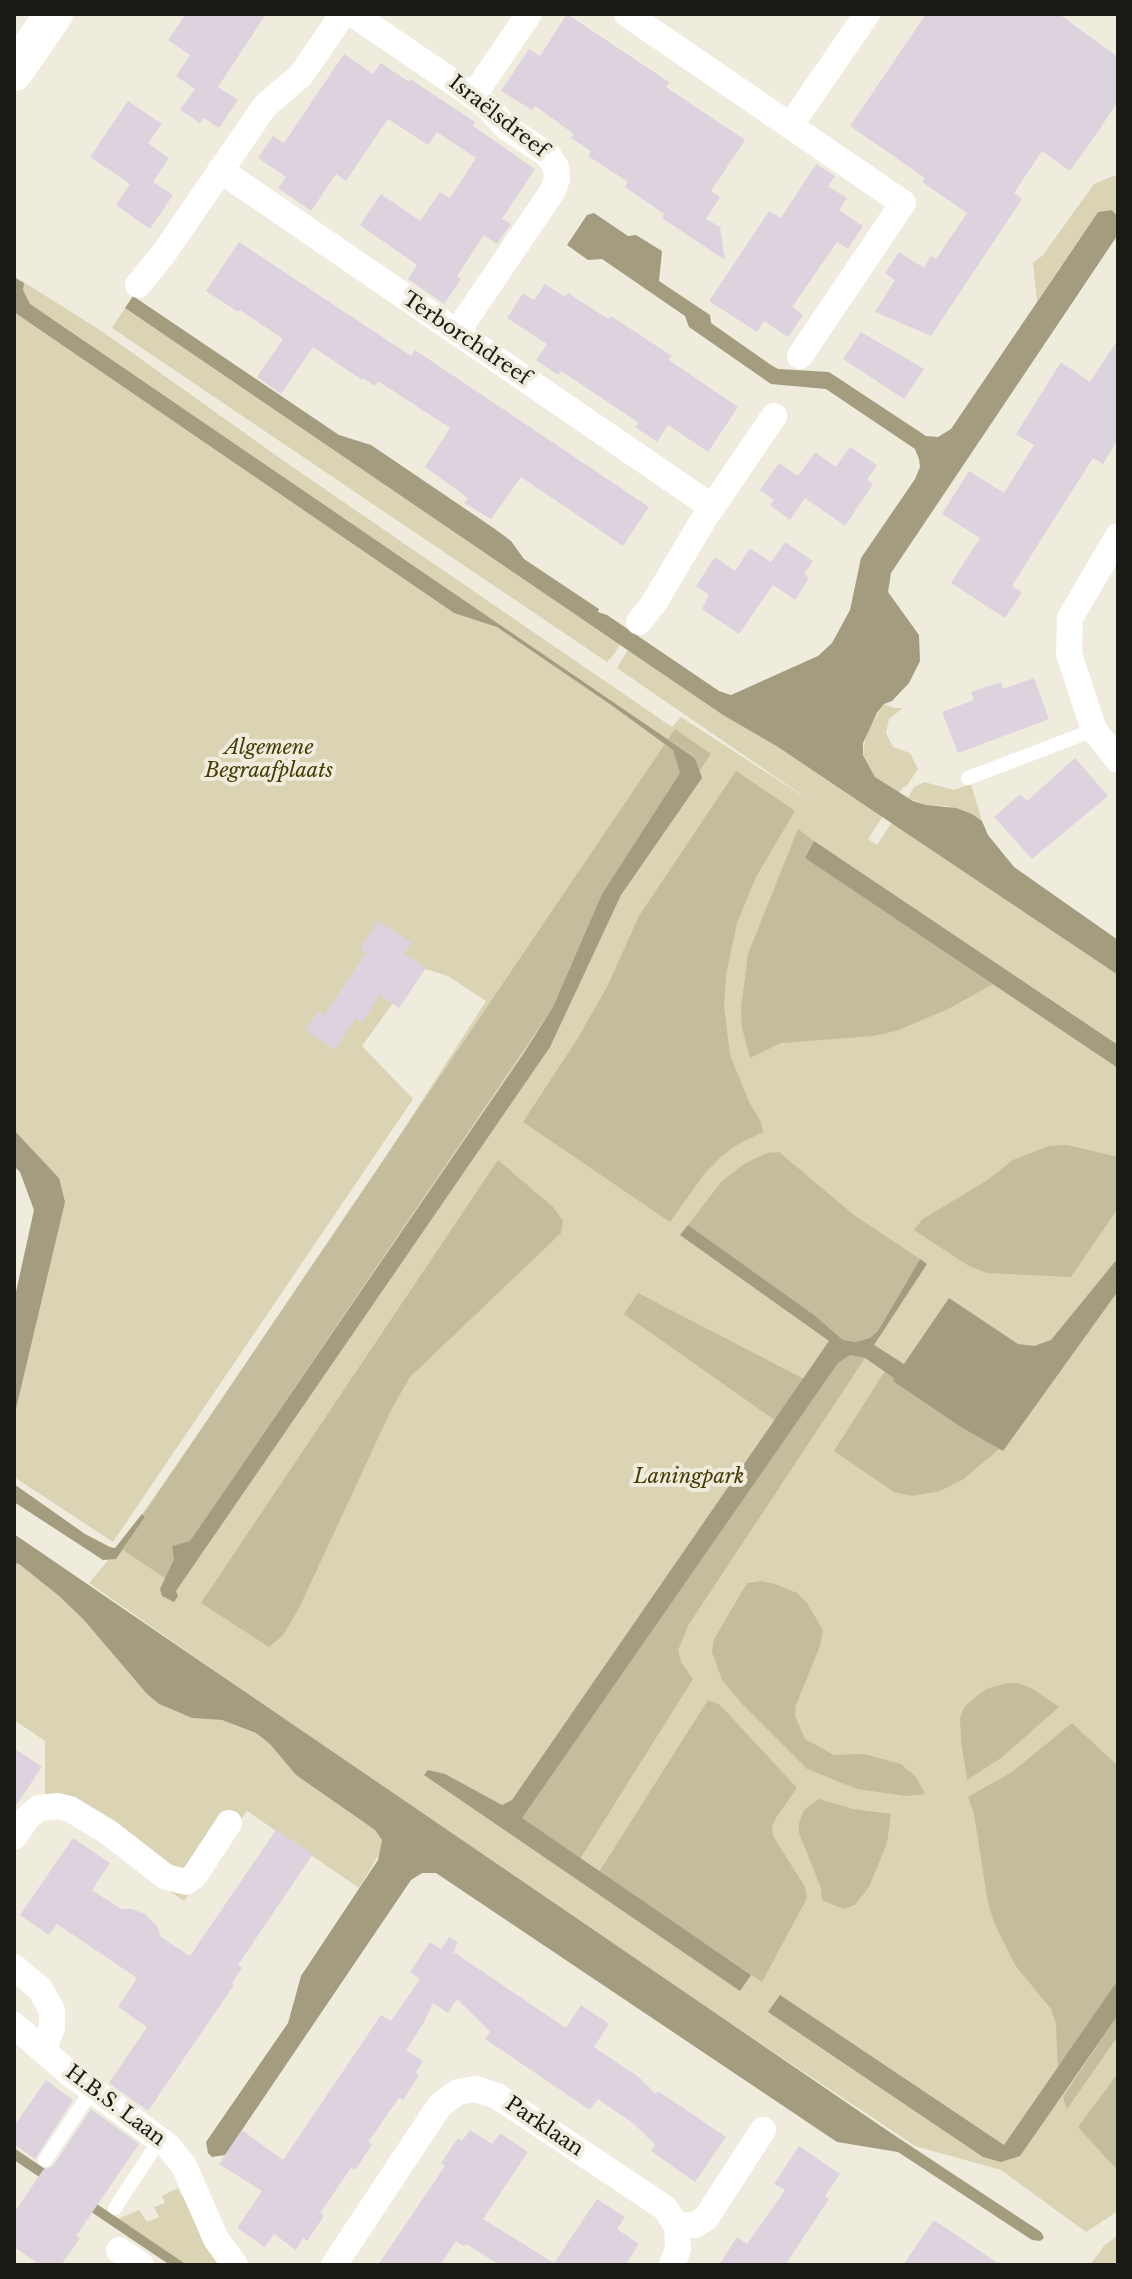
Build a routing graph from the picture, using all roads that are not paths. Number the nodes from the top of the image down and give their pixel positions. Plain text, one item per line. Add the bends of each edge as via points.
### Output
1 (54, 14) edge
2 (343, 14) edge
3 (353, 14) edge
4 (529, 14) edge
5 (627, 14) edge
6 (867, 14) edge
7 (14, 72) edge
8 (473, 96) junction
9 (790, 126) junction
10 (220, 170) junction
11 (138, 285) dead end
12 (457, 332) junction
13 (800, 356) dead end
14 (774, 416) dead end
15 (712, 507) junction
16 (1118, 536) edge
17 (639, 622) dead end
18 (1094, 730) junction
19 (1118, 760) edge
20 (968, 778) dead end
21 (229, 1823) dead end
22 (14, 1837) edge
23 (14, 1967) edge
24 (14, 2025) edge
25 (43, 2050) junction
26 (92, 2090) junction
27 (763, 2130) dead end
28 (161, 2138) junction
29 (45, 2160) dead end
30 (115, 2208) dead end
31 (677, 2226) junction
32 (119, 2250) dead end
33 (141, 2265) edge
34 (235, 2265) edge
35 (334, 2265) edge
36 (672, 2265) edge

1 - 7 main road
2 - 10 street via 301,75 265,106
3 - 8 street, Israëlsdreef
4 - 8 street
5 - 9 street
6 - 9 street
8 - 12 street, Israëlsdreef via 507,128 548,155 558,175 552,192
9 - 13 street via 903,203
10 - 11 street
10 - 12 street, Terborchdreef
12 - 15 street, Terborchdreef
14 - 15 street
15 - 17 street
16 - 18 street via 1070,618 1069,654
18 - 19 street
18 - 20 lane
21 - 22 street via 186,1882 166,1877 101,1826 70,1809 39,1808
23 - 25 street via 40,1989 52,2010
24 - 25 street, H.B.S. Laan
25 - 26 street, H.B.S. Laan
26 - 28 street, H.B.S. Laan
26 - 29 lane
27 - 31 street via 706,2218
28 - 30 lane
28 - 34 street, H.B.S. Laan via 184,2166 222,2249
31 - 35 street, Parklaan via 665,2208 497,2096 468,2089 440,2105
31 - 36 street
32 - 33 street

